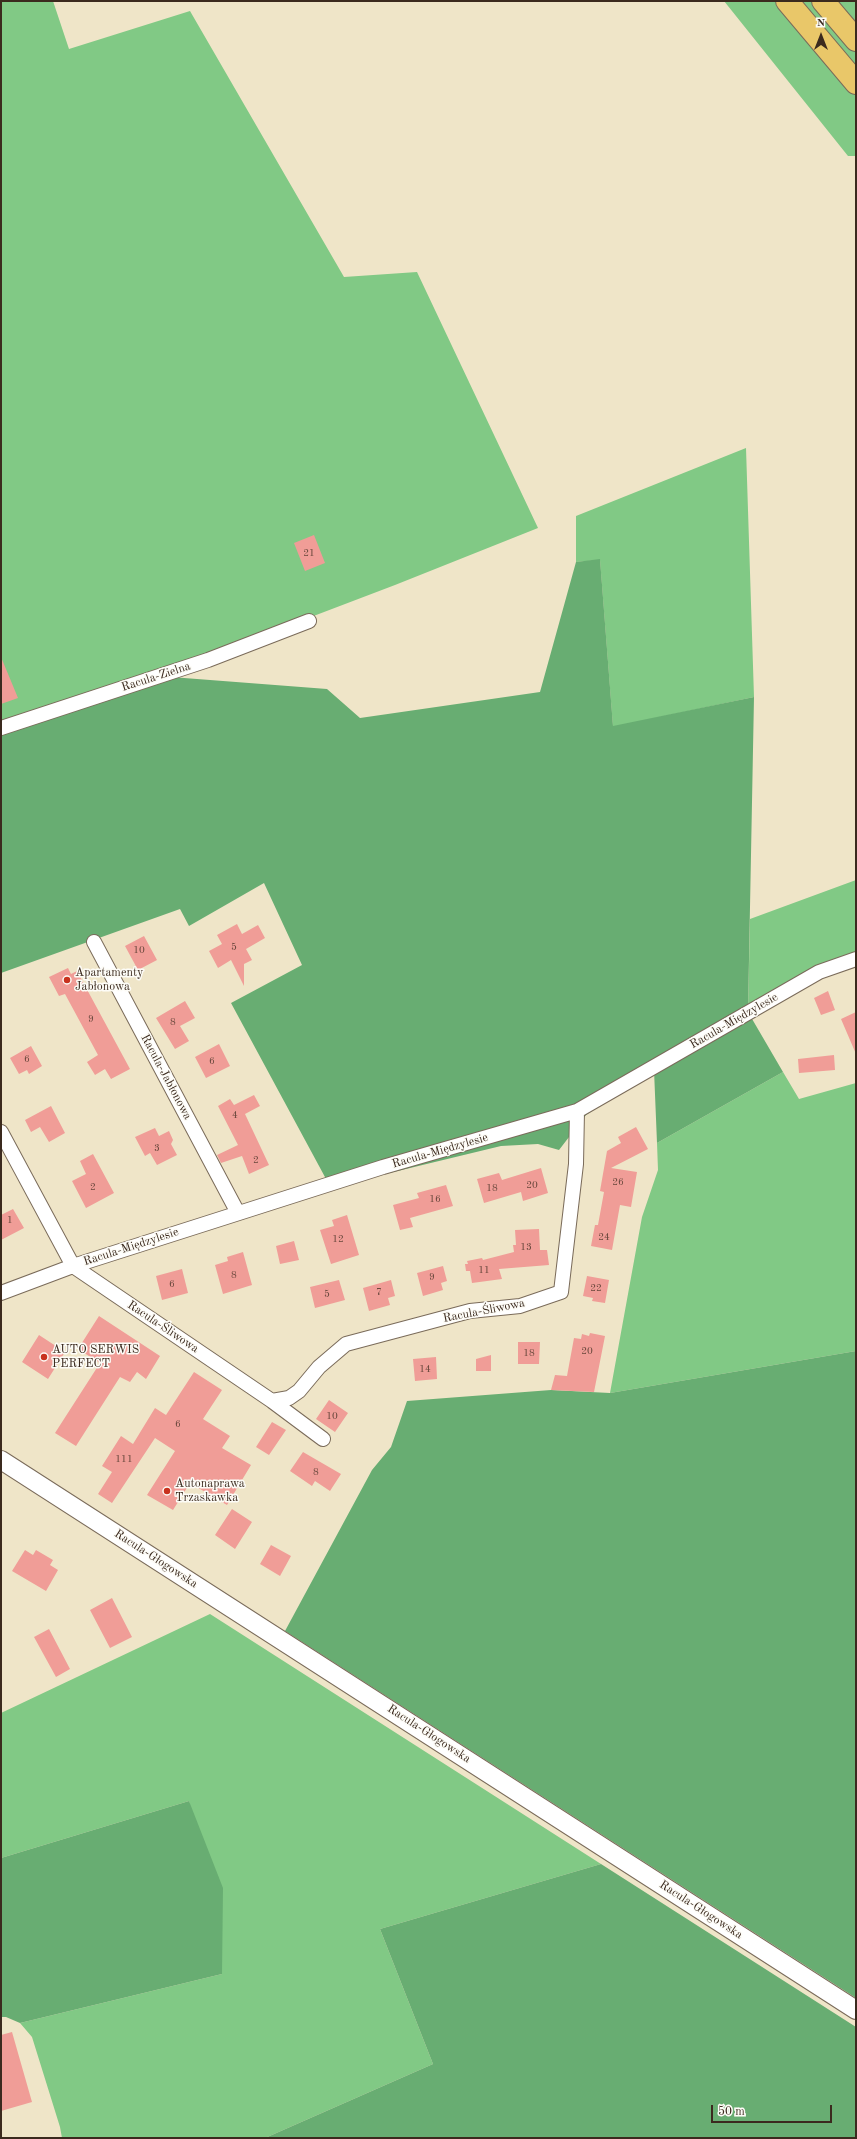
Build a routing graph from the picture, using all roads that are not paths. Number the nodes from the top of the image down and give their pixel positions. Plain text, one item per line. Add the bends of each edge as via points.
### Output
1 (786, 1) edge
2 (823, 1) edge
3 (856, 40) edge
4 (856, 83) edge
5 (309, 621) dead end
6 (1, 728) edge
7 (94, 942) dead end
8 (856, 959) edge
9 (577, 1111) junction
10 (1, 1132) edge
11 (238, 1213) junction
12 (73, 1266) junction
13 (1, 1293) edge
14 (272, 1401) junction
15 (323, 1439) dead end
16 (1, 1460) edge
17 (856, 2010) edge

1 - 4 highway
2 - 3 highway
5 - 6 street, Racula-Zielna via 208,660
7 - 11 street, Racula-Jabłonowa
8 - 9 street, Racula-Międzylesie via 819,972
9 - 11 street, Racula-Międzylesie via 383,1167
9 - 14 street, Racula-Śliwowa via 576,1164 561,1292 520,1306 470,1311 346,1344 318,1367 299,1391 289,1398
10 - 12 street
11 - 12 street, Racula-Międzylesie
12 - 13 street, Racula-Międzylesie
12 - 14 street, Racula-Śliwowa
14 - 15 street, Racula-Śliwowa
16 - 17 street, Racula-Głogowska

